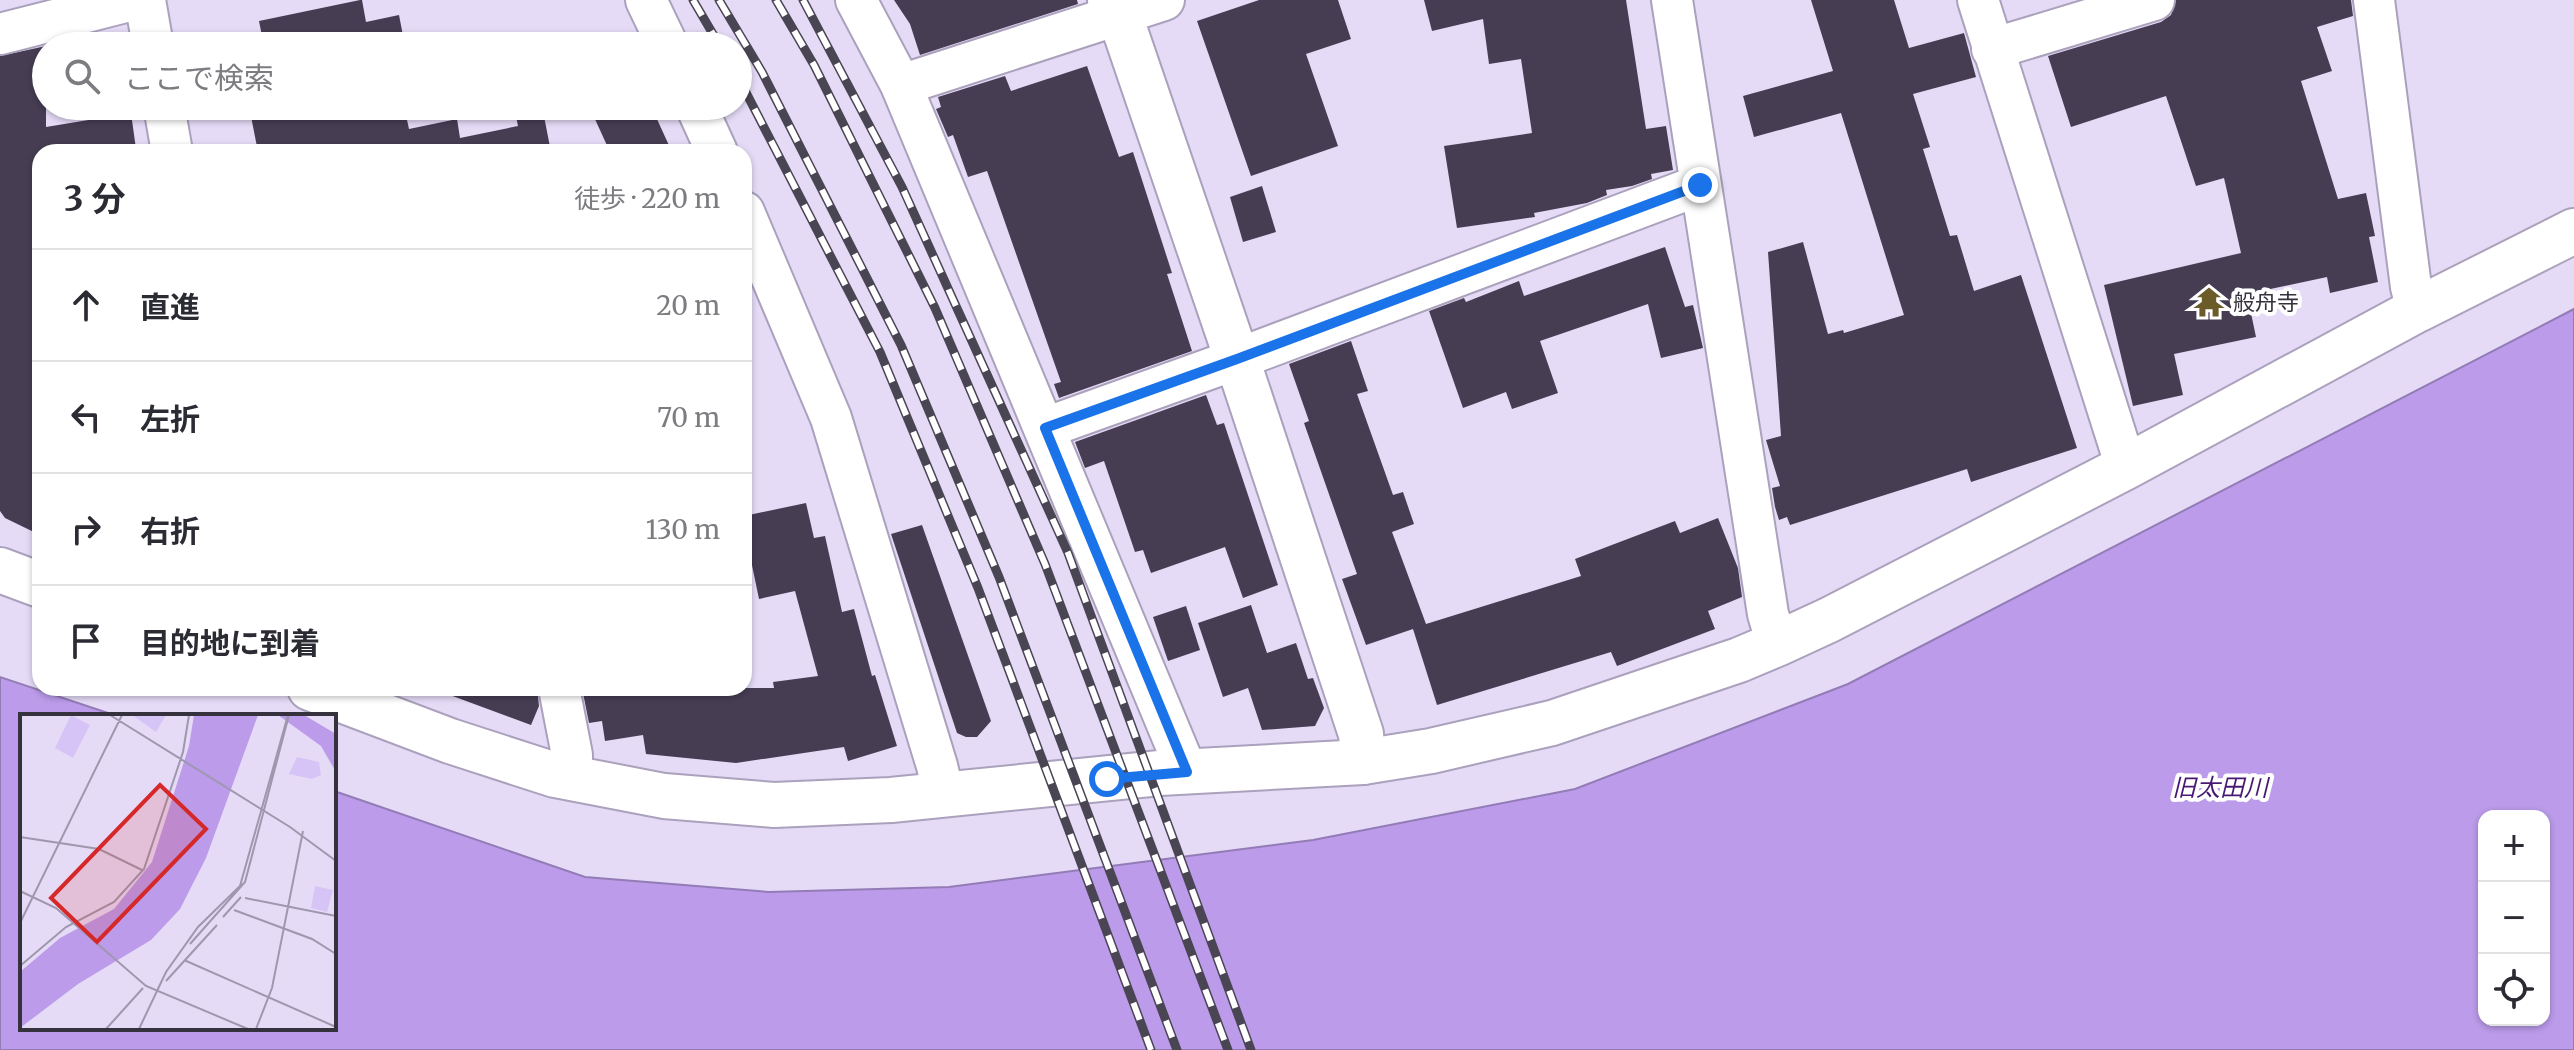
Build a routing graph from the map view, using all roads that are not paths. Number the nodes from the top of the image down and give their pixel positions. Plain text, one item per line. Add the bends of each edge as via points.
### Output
1 (133, 0) edge
2 (145, 0) edge
3 (646, 0) edge
4 (856, 0) edge
5 (1164, 0) edge
6 (1672, 0) edge
7 (1978, 0) edge
8 (2154, 0) edge
9 (2374, 0) edge
10 (1115, 8) edge
11 (151, 32) edge
12 (661, 32) edge
13 (0, 34) edge
14 (1992, 49) junction
15 (901, 85) junction
16 (166, 120) edge
17 (702, 120) edge
18 (171, 144) edge
19 (713, 144) edge
20 (1700, 185) junction
21 (752, 231) edge
22 (2574, 231) edge
23 (2417, 310) junction
24 (1237, 359) junction
25 (1045, 428) junction
26 (2126, 467) junction
27 (0, 570) edge
28 (32, 582) edge
29 (1777, 644) junction
30 (331, 696) edge
31 (561, 696) edge
32 (1363, 762) junction
33 (1187, 772) junction
34 (572, 778) junction
35 (944, 795) junction

1 - 13 street
2 - 11 street
3 - 12 street
4 - 15 street
5 - 10 street
6 - 20 street
7 - 14 street
8 - 14 street
9 - 23 street
10 - 15 street
10 - 24 street
14 - 26 street
15 - 25 street
16 - 18 street
17 - 19 street
20 - 24 street
20 - 29 street
21 - 35 street via 831,418
22 - 23 street
23 - 26 street
24 - 25 street
24 - 32 street via 1361,734
25 - 33 street
26 - 29 street
27 - 28 street
29 - 32 street via 1552,723
30 - 34 street via 450,741
31 - 34 street
32 - 33 street
33 - 35 street
34 - 35 street via 664,796 774,805

